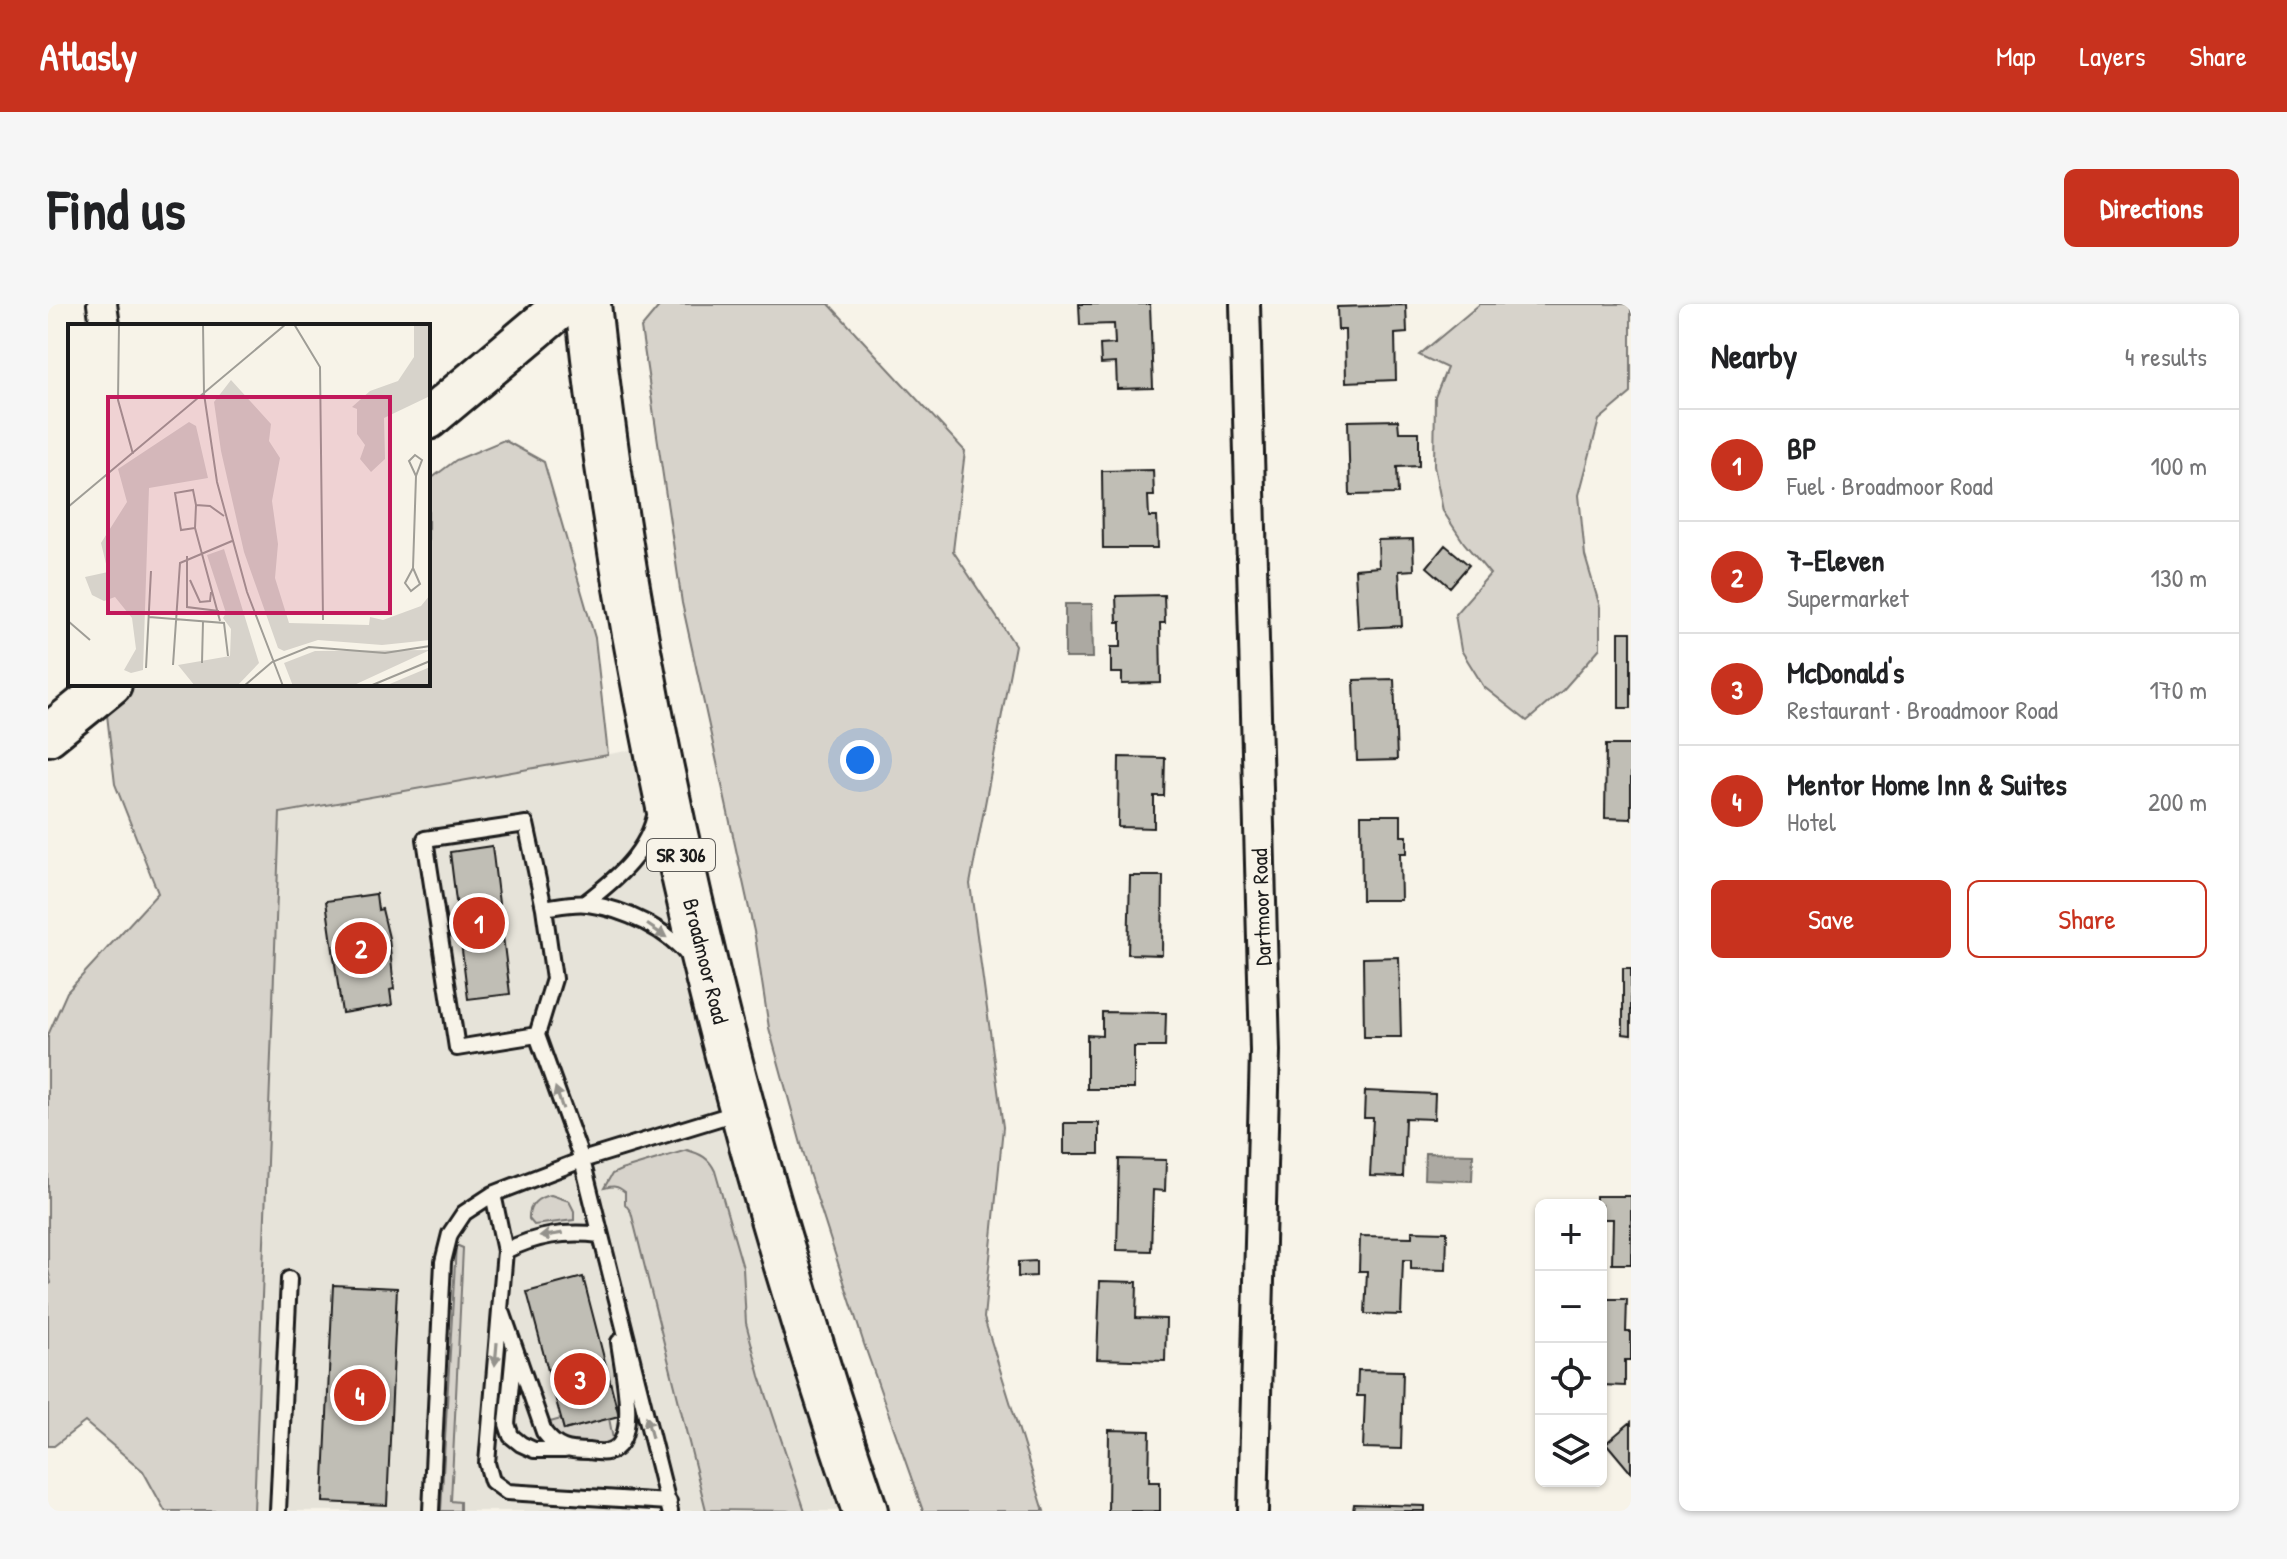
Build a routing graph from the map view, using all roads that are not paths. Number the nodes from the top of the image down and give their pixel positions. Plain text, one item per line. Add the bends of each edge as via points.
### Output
1 (102, 304) edge
2 (565, 304) edge
3 (588, 304) edge
4 (1245, 304) edge
5 (105, 324) edge
6 (430, 417) edge
7 (109, 686) edge
8 (48, 735) edge
9 (662, 776) junction
10 (585, 903) junction
11 (544, 908) junction
12 (713, 988) junction
13 (537, 1035) junction
14 (743, 1111) junction
15 (582, 1160) junction
16 (493, 1194) junction
17 (600, 1235) junction
18 (505, 1251) junction
19 (289, 1279) dead end
20 (613, 1292) junction
21 (500, 1307) junction
22 (515, 1348) junction
23 (565, 1450) junction
24 (669, 1507) edge
25 (278, 1511) edge
26 (431, 1511) edge
27 (865, 1511) edge
28 (1253, 1511) edge

1 - 5 street
2 - 6 main road
3 - 9 main road, Broadmoor Road / SR 306 via 619,544
4 - 28 street, Dartmoor Road via 1265,1051
7 - 8 main road
9 - 10 lane via 654,822 638,854
9 - 12 main road, Broadmoor Road / SR 306
10 - 11 lane
10 -> 12 lane via 652,927 685,951
11 - 13 lane via 554,979
11 - 13 lane via 526,824 425,839 457,1048
12 - 14 main road, Broadmoor Road / SR 306
15 -> 13 lane
14 - 15 lane
14 - 27 main road, Broadmoor Road / SR 306
15 - 16 lane
15 - 17 lane
16 - 18 lane
16 - 26 lane via 464,1213 450,1234 443,1262
17 -> 18 lane via 547,1235
17 - 20 lane
18 - 21 lane
19 - 25 lane
20 - 23 lane via 627,1432 620,1445 607,1452
24 -> 20 lane
21 - 22 lane
21 -> 24 lane via 487,1463 492,1481 507,1492
22 - 23 lane via 544,1432
22 - 23 lane via 507,1424 511,1436 534,1450

